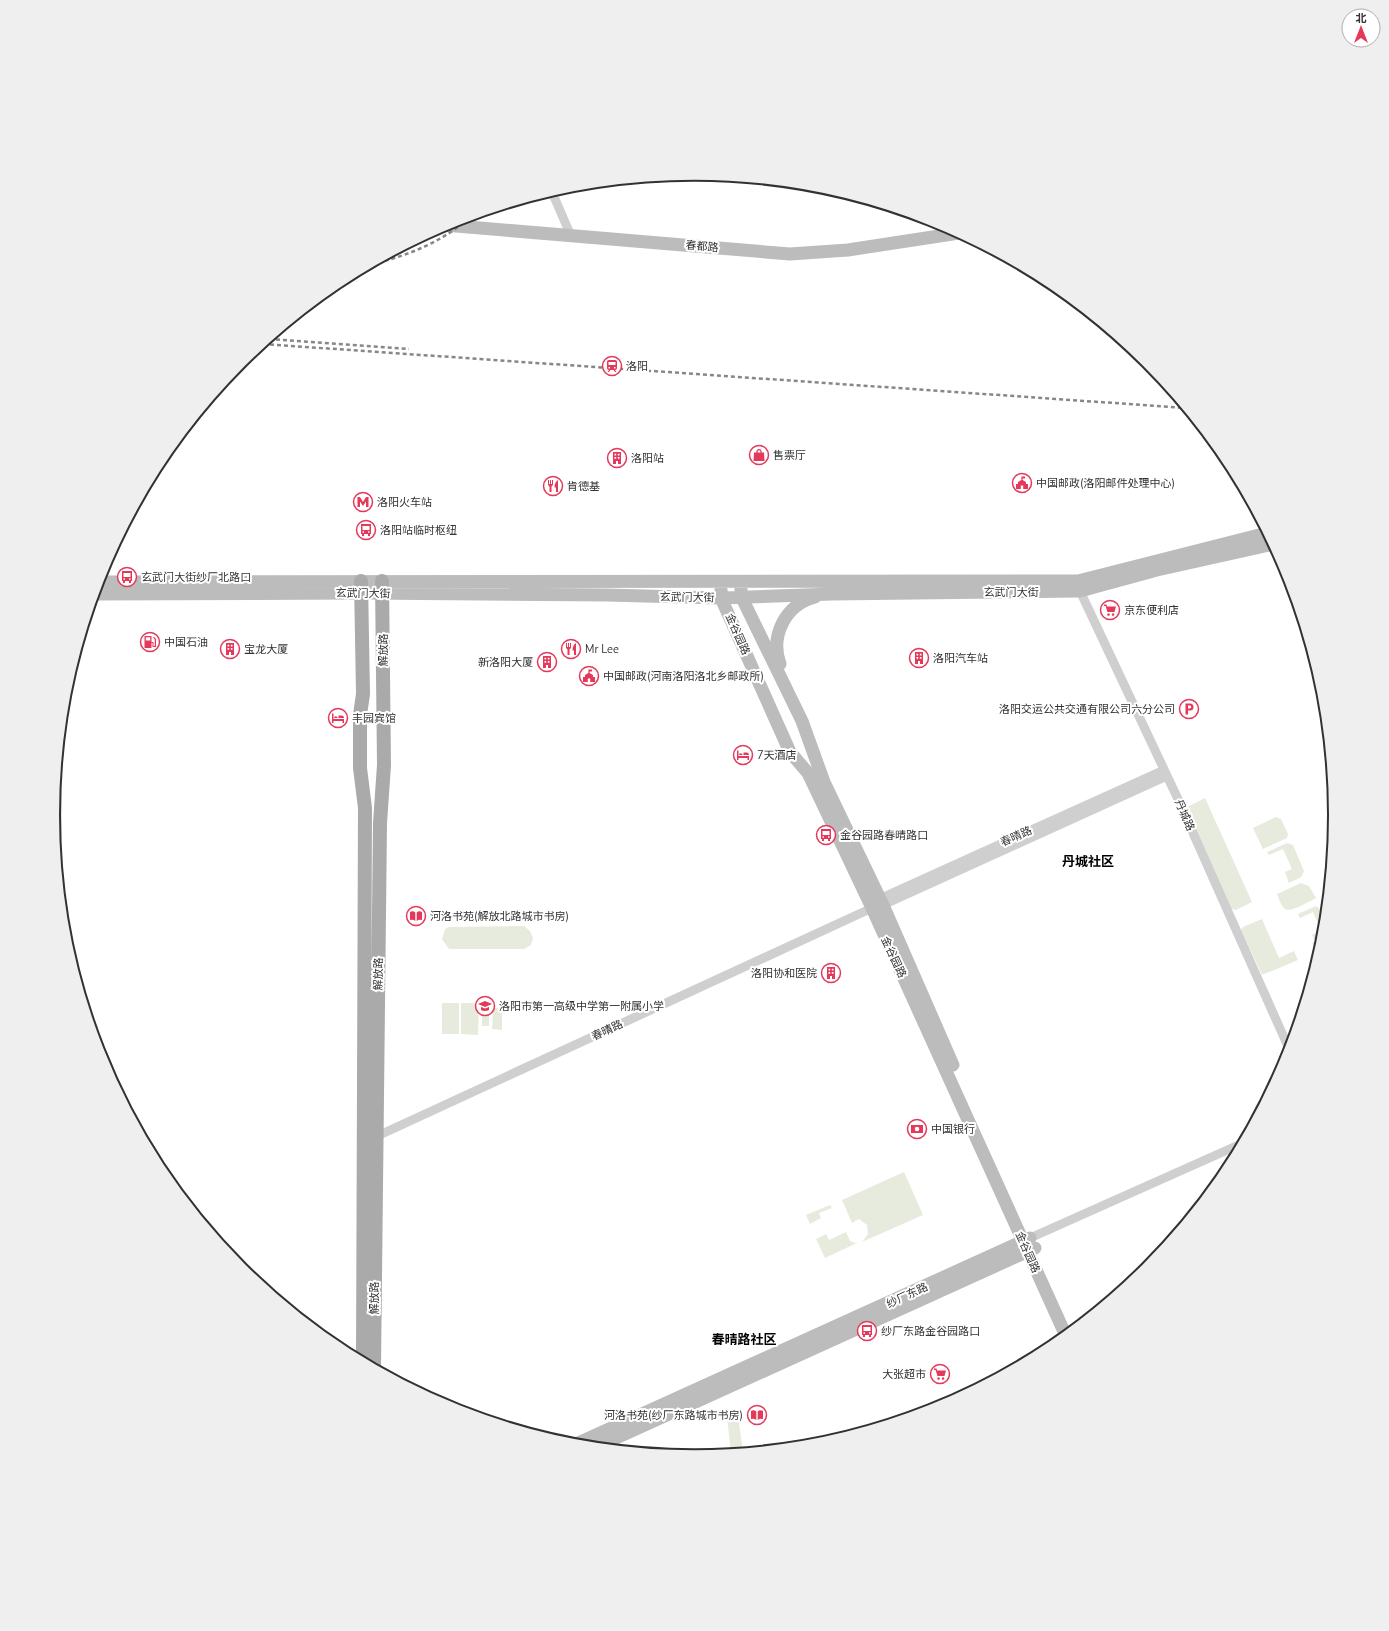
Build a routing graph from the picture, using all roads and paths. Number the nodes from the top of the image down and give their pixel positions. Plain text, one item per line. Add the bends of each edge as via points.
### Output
1 (554, 197) edge
2 (467, 224) edge
3 (460, 226) edge
4 (941, 231) edge
5 (570, 234) junction
6 (949, 234) edge
7 (1263, 534) edge
8 (1268, 545) edge
9 (105, 582) edge
10 (720, 582) junction
11 (740, 582) junction
12 (1079, 586) junction
13 (361, 587) junction
14 (382, 587) junction
15 (101, 594) edge
16 (832, 594) junction
17 (741, 596) junction
18 (721, 598) junction
19 (792, 698) junction
20 (1165, 773) junction
21 (878, 904) junction
22 (1286, 1043) edge
23 (369, 1139) junction
24 (1235, 1148) edge
25 (1029, 1245) junction
26 (1070, 1327) edge
27 (1064, 1331) edge
28 (363, 1356) edge
29 (374, 1363) edge
30 (584, 1440) edge
31 (603, 1444) edge

1 - 5 street
2 - 5 main road, 春都路
3 - 5 main road, 春都路
4 - 5 main road, 春都路 via 846,246 789,249
5 - 6 main road, 春都路 via 790,254 848,250
7 - 12 main road, 玄武门大街
8 - 12 main road, 玄武门大街
9 - 13 main road, 玄武门大街
10 - 11 main road, 玄武门大街
10 - 14 main road, 玄武门大街
10 - 18 main road, 金谷园路
11 - 12 main road, 玄武门大街
11 - 17 main road, 金谷园路
12 - 16 main road, 玄武门大街
12 - 20 street, 丹城路
13 - 14 main road, 玄武门大街
13 - 15 main road, 玄武门大街
13 - 23 main road, 解放路 via 363,694 360,715 360,768 365,808
14 - 18 main road, 玄武门大街
14 - 23 main road, 解放路 via 384,765
16 - 17 main road, 玄武门大街
16 - 19 main road via 804,600 786,616 778,632 777,655
17 - 18 main road, 玄武门大街
17 - 19 main road, 金谷园路
18 - 21 main road, 金谷园路 via 790,752 808,774
19 - 21 main road, 金谷园路 via 824,782
20 - 21 street, 春晴路
20 - 22 street, 丹城路
21 - 23 street, 春晴路
21 - 25 main road, 金谷园路
23 - 28 main road, 解放路
23 - 29 main road, 解放路
24 - 25 street, 纱厂东路
25 - 26 main road, 金谷园路
25 - 27 main road, 金谷园路
25 - 30 main road, 纱厂东路
25 - 31 main road, 纱厂东路

